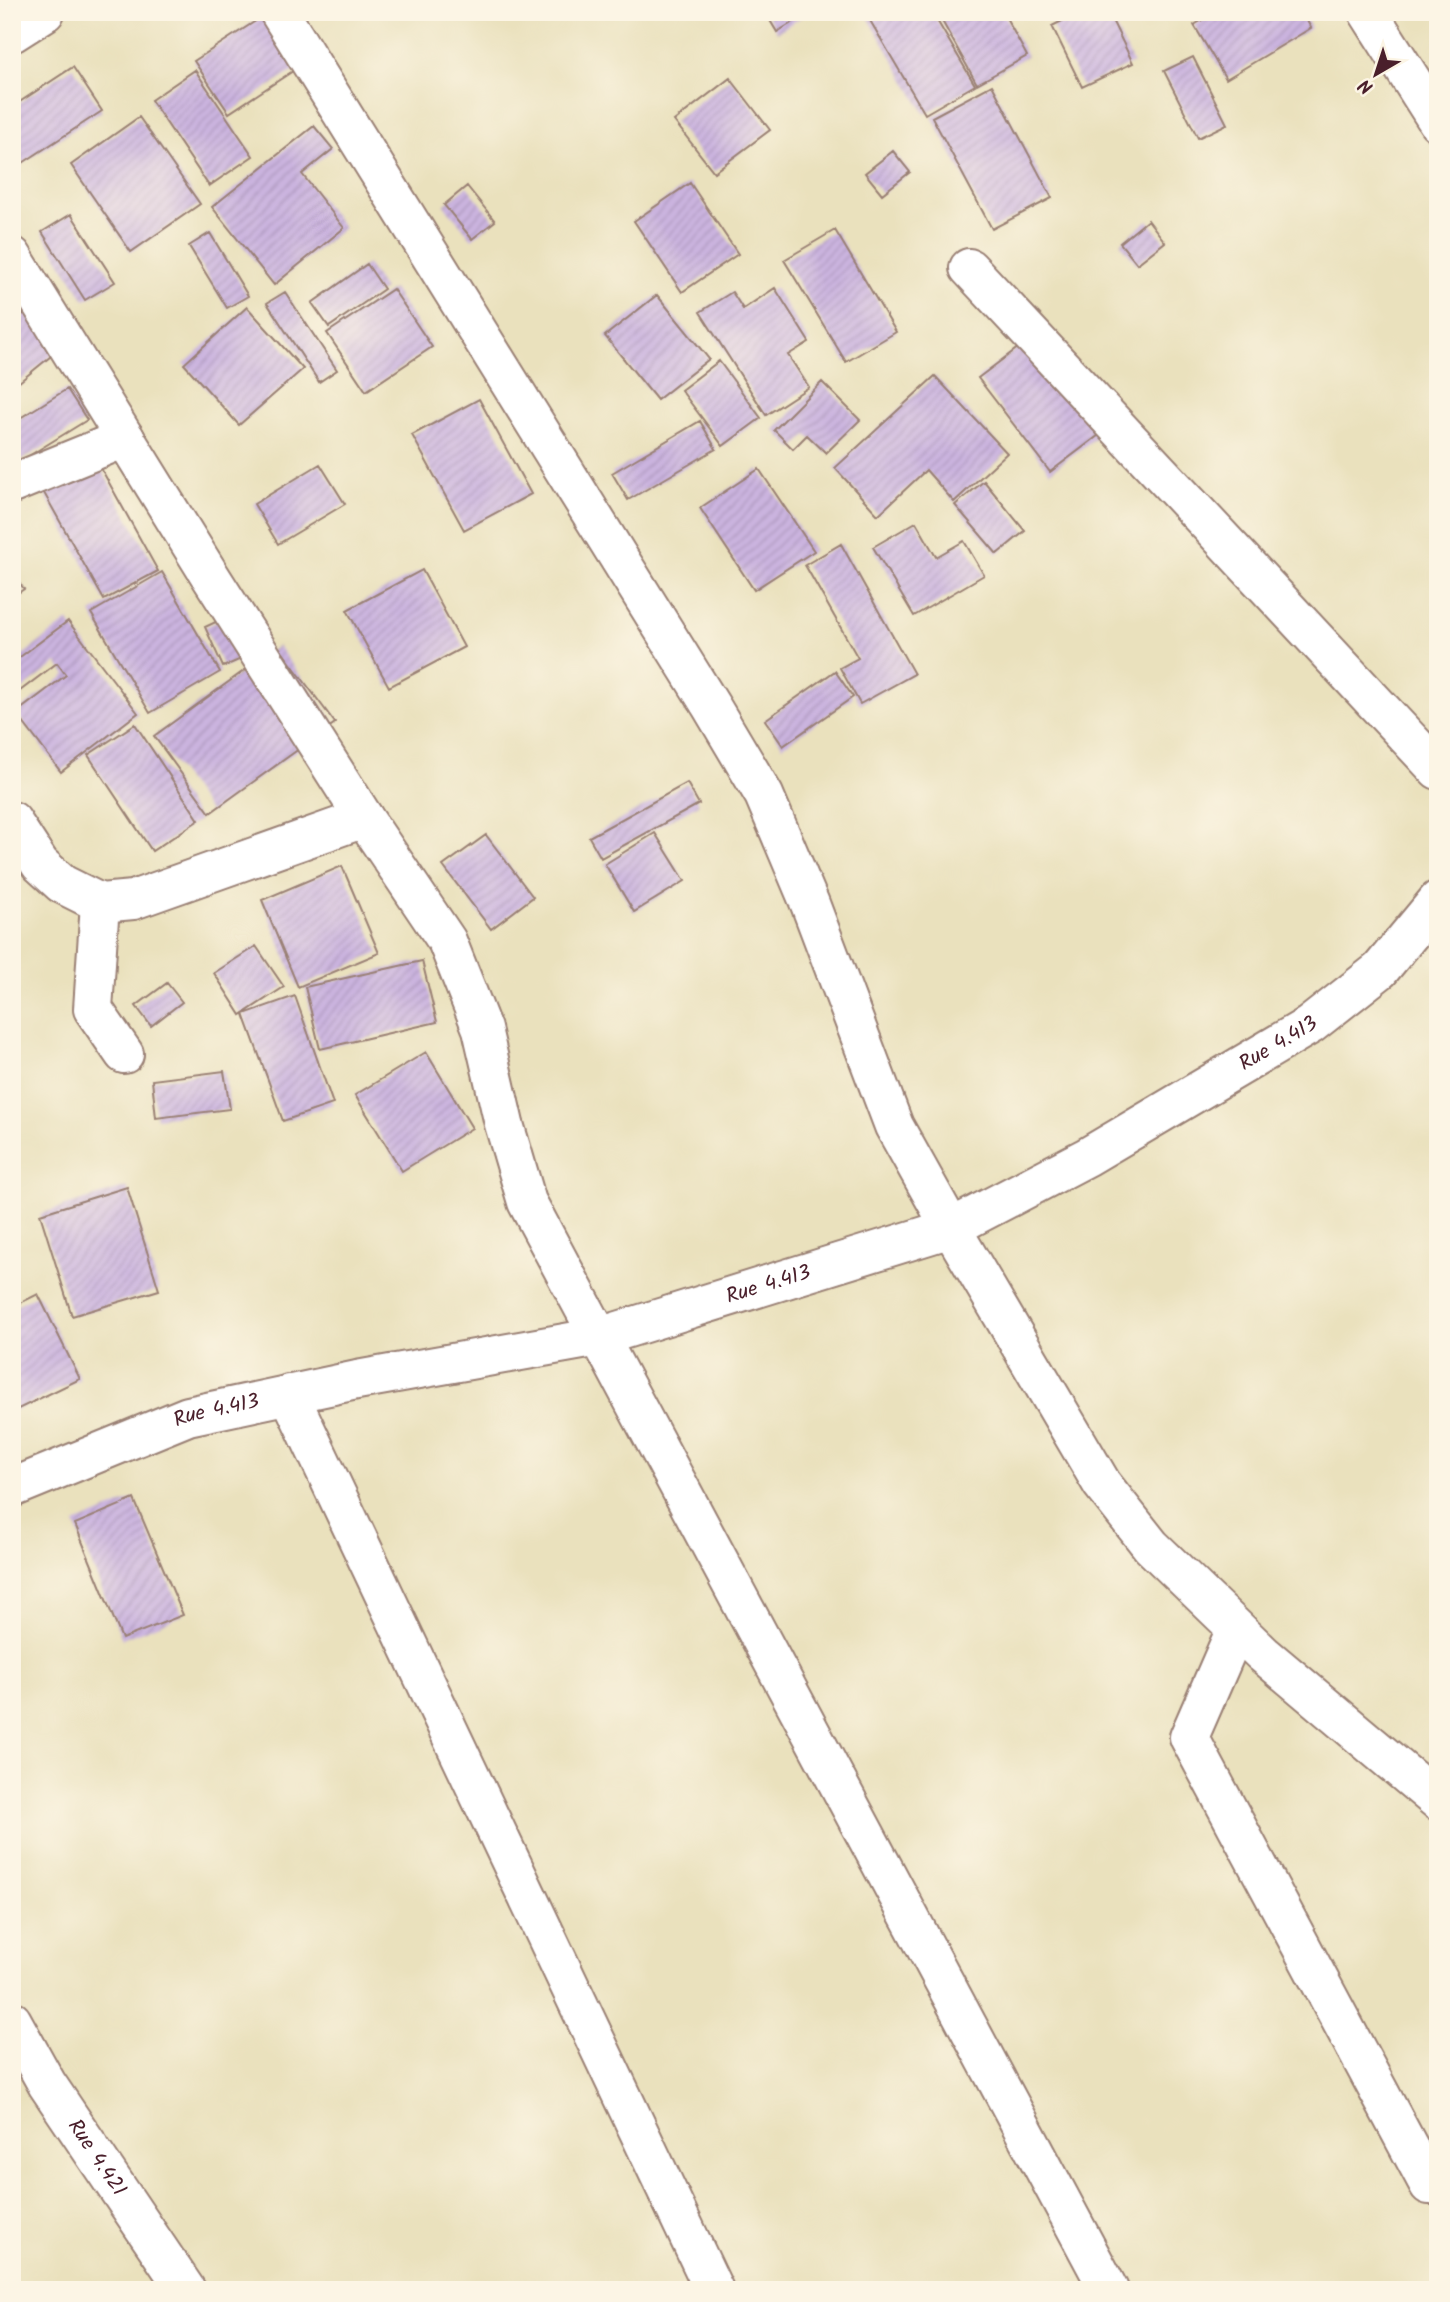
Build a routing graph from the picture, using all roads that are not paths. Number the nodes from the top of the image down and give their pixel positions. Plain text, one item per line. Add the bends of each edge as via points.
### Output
1 (45, 12) edge
2 (279, 12) edge
3 (1368, 12) edge
4 (12, 33) edge
5 (1438, 122) edge
6 (12, 256) edge
7 (969, 268) dead end
8 (125, 438) junction
9 (12, 484) edge
10 (1438, 770) edge
11 (364, 818) junction
12 (12, 821) edge
13 (1438, 900) edge
14 (100, 903) junction
15 (124, 1054) dead end
16 (951, 1228) junction
17 (599, 1337) junction
18 (289, 1394) junction
19 (12, 1488) edge
20 (1236, 1629) junction
21 (1438, 1801) edge
22 (12, 2021) edge
23 (1429, 2185) dead end
24 (186, 2290) edge
25 (714, 2290) edge
26 (1109, 2290) edge

1 - 4 street
2 - 16 street via 764,795 894,1126
3 - 5 street
6 - 8 street
7 - 10 street
8 - 9 street
8 - 11 street
11 - 14 street via 133,900
11 - 17 street via 447,941 482,1029 527,1202
12 - 14 street via 40,864 62,884
13 - 16 street, Rue 4.413 via 1380,970 1310,1025 1087,1157
14 - 15 street via 93,1009
16 - 17 street, Rue 4.413
16 - 20 street via 1102,1484 1151,1546
17 - 18 street, Rue 4.413
17 - 26 street
18 - 19 street, Rue 4.413 via 188,1416
18 - 25 street
20 - 21 street
20 - 23 street via 1189,1737
22 - 24 street, Rue 4.421 via 47,2084

